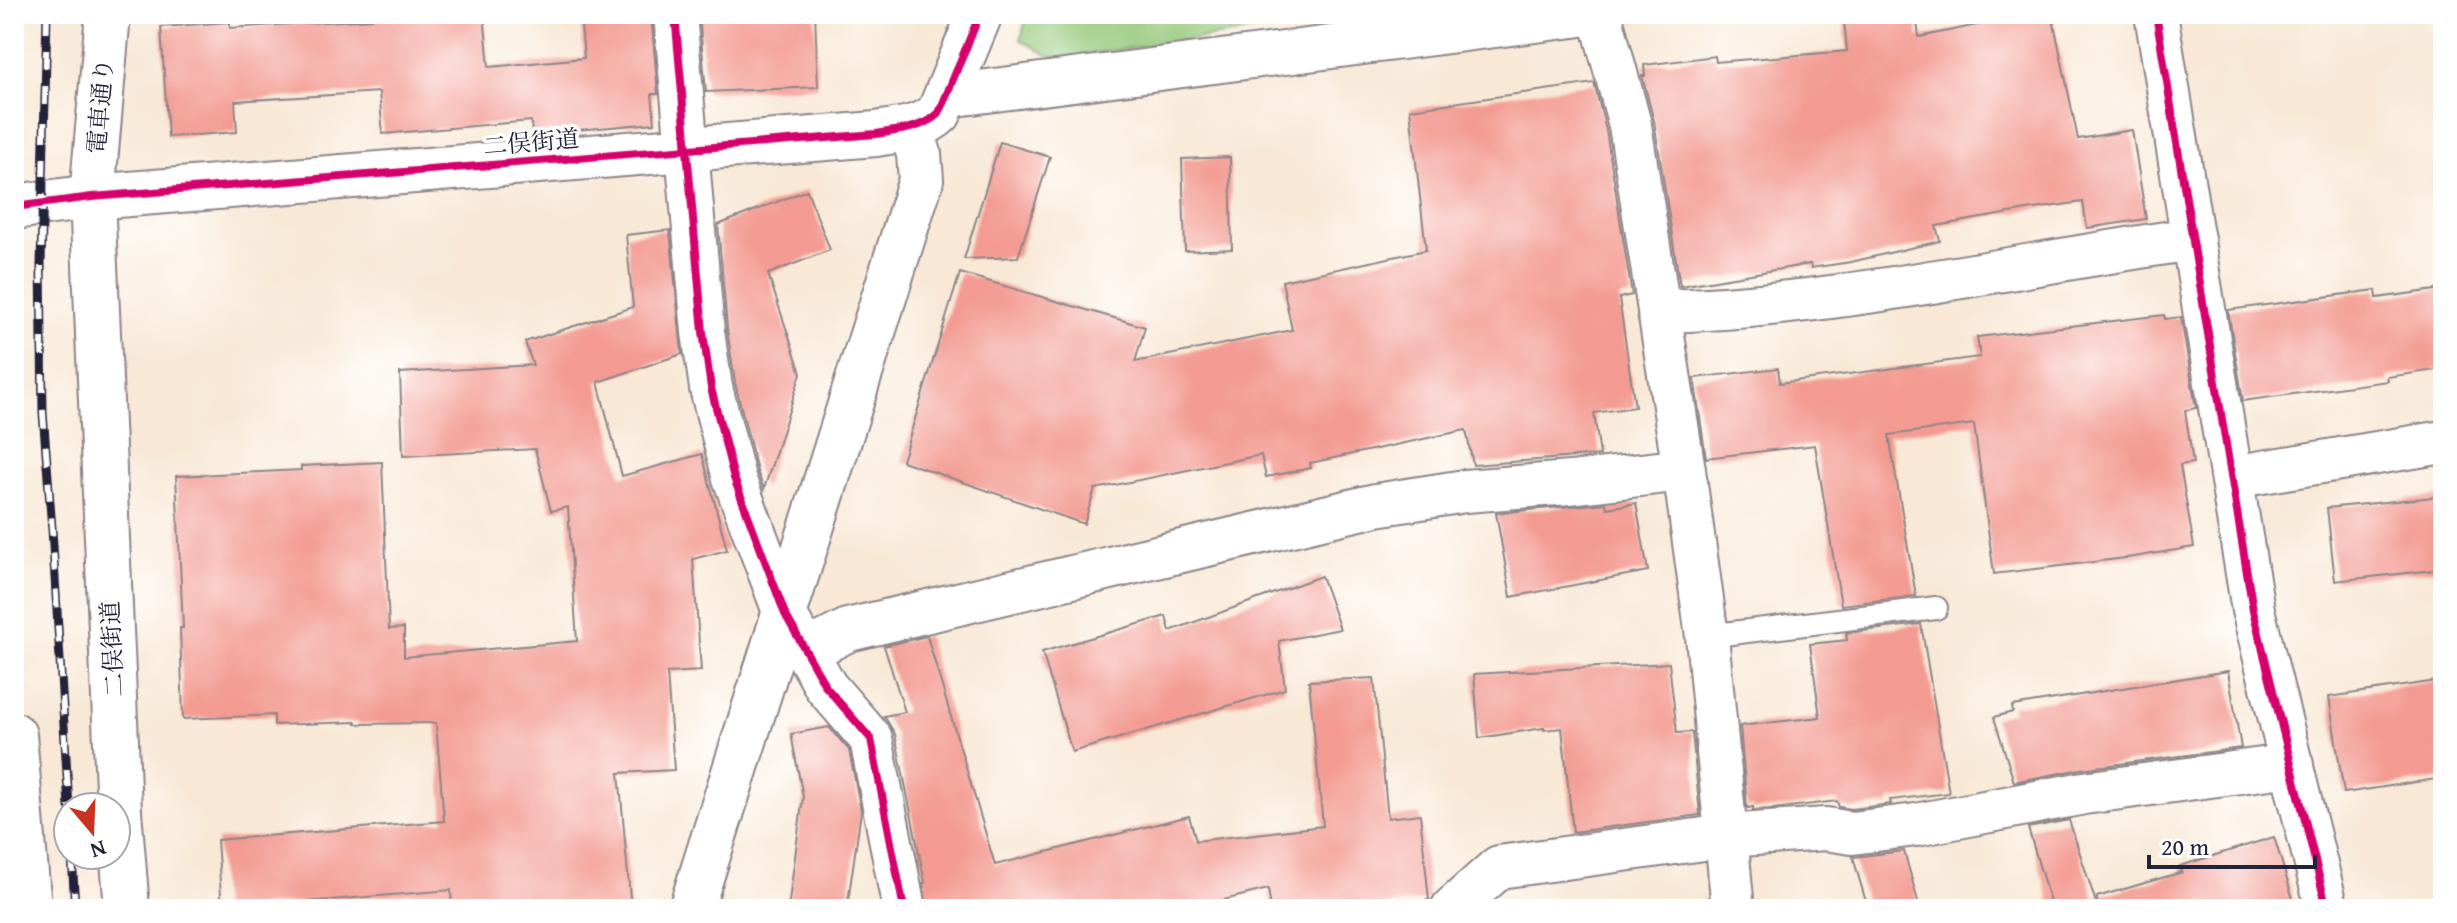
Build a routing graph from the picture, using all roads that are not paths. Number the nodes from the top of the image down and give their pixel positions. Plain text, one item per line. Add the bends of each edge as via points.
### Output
1 (108, 14) edge
2 (675, 14) edge
3 (980, 14) edge
4 (1589, 14) edge
5 (1600, 14) edge
6 (2156, 14) edge
7 (948, 96) junction
8 (911, 128) junction
9 (687, 150) junction
10 (92, 197) junction
11 (14, 207) edge
12 (2193, 239) junction
13 (1659, 311) junction
14 (2443, 442) edge
15 (1684, 470) junction
16 (2232, 477) junction
17 (1936, 608) dead end
18 (785, 614) junction
19 (1707, 636) junction
20 (805, 652) junction
21 (14, 735) edge
22 (2292, 765) junction
23 (1726, 836) junction
24 (29, 909) edge
25 (127, 909) edge
26 (691, 909) edge
27 (904, 909) edge
28 (1452, 909) edge
29 (1733, 909) edge
30 (2327, 909) edge

1 - 10 street, 電車通り
2 - 9 street
3 - 7 street, 二俣街道
4 - 7 street
5 - 13 street via 1630,125
6 - 12 street
7 - 8 street, 二俣街道 via 931,120
8 - 9 street, 二俣街道
8 - 18 street via 921,180
9 - 10 street, 二俣街道
9 - 18 street via 711,388 734,478
10 - 11 street, 二俣街道
10 - 25 street, 二俣街道
12 - 13 street via 1852,295
12 - 16 street
13 - 15 street
14 - 16 street
15 - 19 street
15 - 20 street via 1376,505 848,630
16 - 22 street via 2253,610
17 - 19 lane
18 - 20 street
18 - 26 street
19 - 23 street
20 - 27 street via 826,687 871,739
21 - 24 street
22 - 23 street via 2084,793 1916,825 1852,833 1826,829
22 - 30 street
23 - 28 street via 1499,867
23 - 29 street

